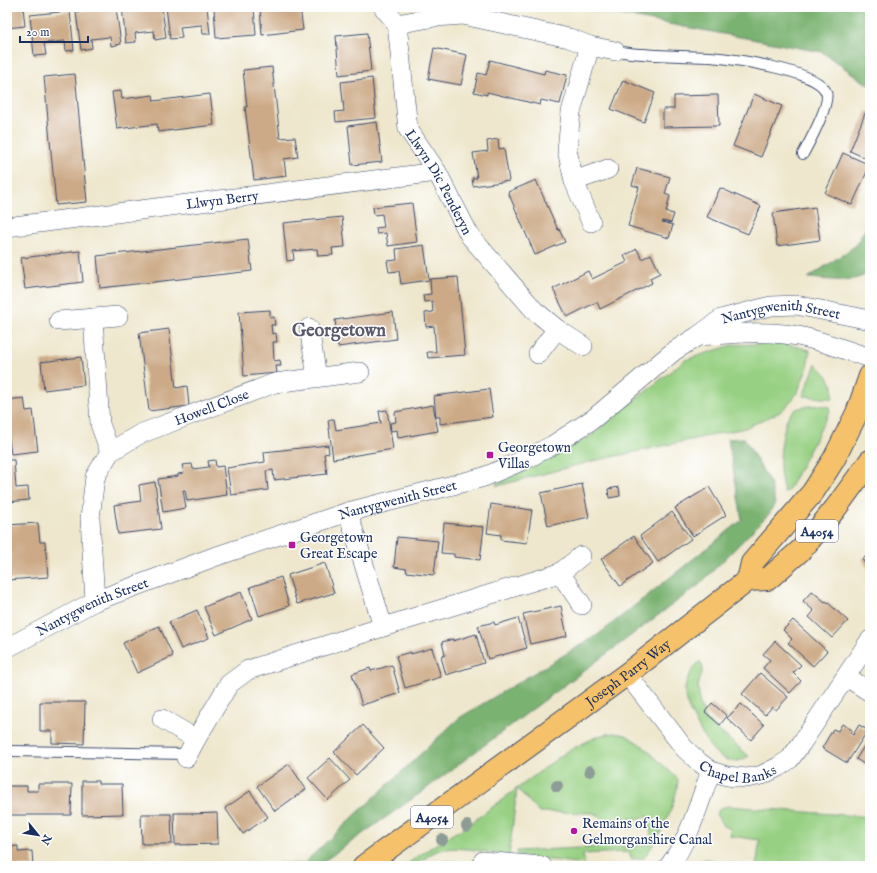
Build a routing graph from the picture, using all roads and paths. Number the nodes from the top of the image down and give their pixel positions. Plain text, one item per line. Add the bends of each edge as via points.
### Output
1 (383, 7) edge
2 (398, 24) junction
3 (590, 46) junction
4 (616, 51) joint
5 (803, 154) dead end
6 (608, 169) dead end
7 (437, 172) junction
8 (574, 181) junction
9 (591, 222) dead end
10 (7, 227) edge
11 (118, 316) dead end
12 (93, 318) junction
13 (870, 320) edge
14 (59, 321) dead end
15 (309, 328) dead end
16 (557, 329) junction
17 (698, 336) junction
18 (583, 346) dead end
19 (538, 354) dead end
20 (870, 358) edge
21 (360, 372) dead end
22 (870, 376) edge
23 (317, 377) junction
24 (110, 452) junction
25 (870, 461) edge
26 (348, 512) junction
27 (581, 556) dead end
28 (560, 573) junction
29 (748, 580) junction
30 (95, 601) junction
31 (582, 605) dead end
32 (383, 627) junction
33 (870, 640) edge
34 (7, 648) edge
35 (627, 674) junction
36 (847, 677) junction
37 (870, 692) edge
38 (162, 719) dead end
39 (190, 750) junction
40 (11, 751) dead end
41 (711, 771) junction
42 (493, 863) edge
43 (364, 866) edge
44 (542, 866) edge
45 (669, 866) edge

1 - 2 street
2 - 3 street via 462,15 569,38
2 - 7 street, Llwyn Dic Penderyn via 408,129
3 - 4 street
3 - 8 street via 571,112 567,150
4 - 5 lane via 738,61 800,74 817,82 826,91 827,100
6 - 8 street
7 - 10 street, Llwyn Berry
7 - 16 street, Llwyn Dic Penderyn via 470,236 534,310
8 - 9 street
11 - 12 street
12 - 14 street
12 - 24 street via 100,424
13 - 17 street, Nantygwenith Street via 796,305 771,306 720,319
15 - 23 street
16 - 18 street, Llwyn Dic Penderyn
16 - 19 street
17 - 20 street, Nantygwenith Street via 784,334 818,341
17 - 26 street, Nantygwenith Street via 674,351 593,419 528,458 484,477
21 - 23 street, Howell Close
22 - 29 main road, A4054 via 857,413 834,460 813,492 752,563
23 - 24 street, Howell Close via 275,383 140,434
24 - 30 street, Howell Close via 95,478 90,518
25 - 29 main road, A4054 via 802,549 768,579
26 - 30 street, Nantygwenith Street via 214,556
26 - 32 street
27 - 28 street
28 - 31 street
28 - 32 street
29 - 35 main road, Joseph Parry Way / A4054
30 - 34 street, Nantygwenith Street
32 - 39 street via 248,670 229,684
33 - 36 street, Chapel Banks
35 - 41 street, Chapel Banks via 684,748
35 - 43 main road, Joseph Parry Way / A4054
36 - 37 street
36 - 41 street, Chapel Banks via 790,759 762,775 747,778
38 - 39 street
39 - 40 lane
41 - 45 street via 677,856
42 - 44 street

